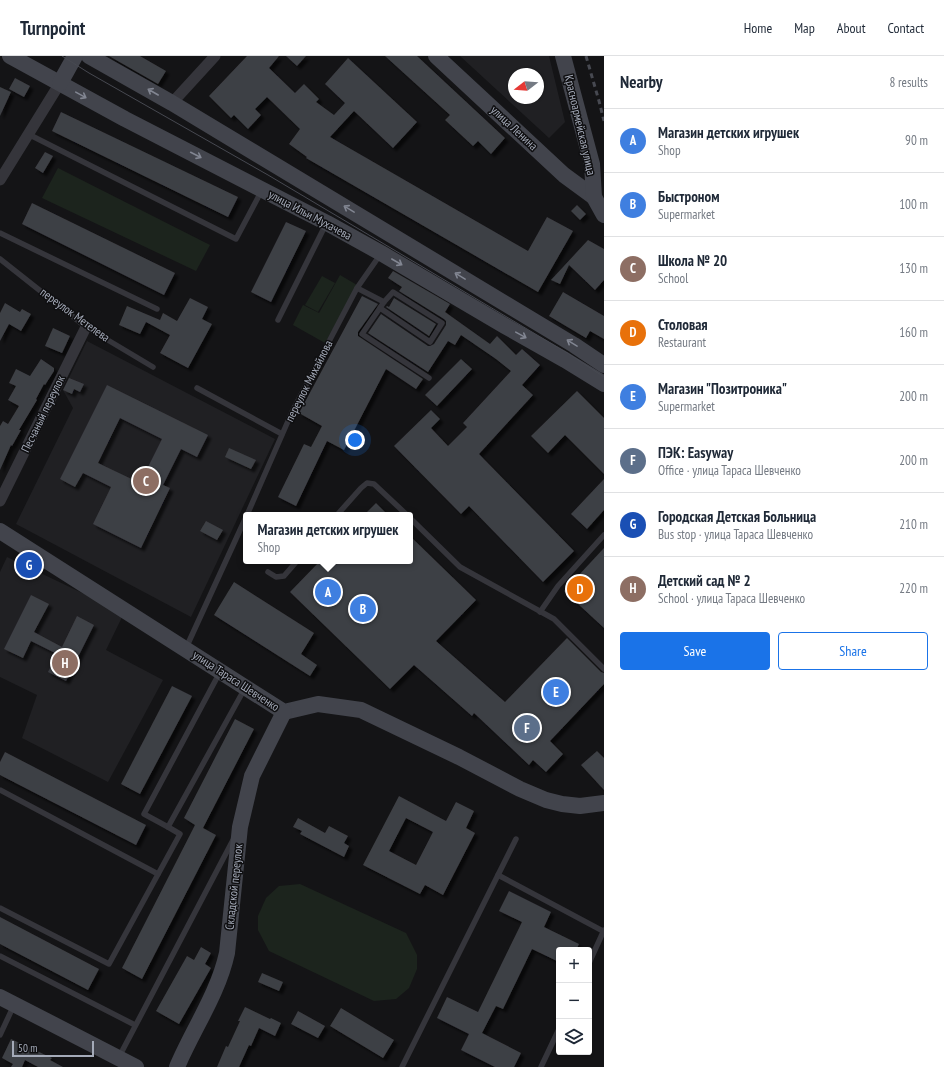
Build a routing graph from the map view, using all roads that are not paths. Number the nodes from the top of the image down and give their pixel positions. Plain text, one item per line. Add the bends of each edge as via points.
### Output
1 (10, 56) edge
2 (75, 56) edge
3 (89, 56) edge
4 (215, 56) edge
5 (436, 56) edge
6 (563, 56) edge
7 (60, 83) junction
8 (172, 104) junction
9 (28, 133) junction
10 (0, 180) edge
11 (263, 190) junction
12 (599, 195) edge
13 (604, 215) edge
14 (327, 223) junction
15 (0, 233) edge
16 (382, 253) junction
17 (0, 259) edge
18 (356, 288) junction
19 (384, 302) junction
20 (508, 305) junction
21 (380, 308) junction
22 (157, 309) dead end
23 (278, 320) dead end
24 (499, 322) junction
25 (86, 327) junction
26 (604, 365) edge
27 (153, 367) dead end
28 (429, 378) dead end
29 (604, 384) edge
30 (197, 388) dead end
31 (282, 434) junction
32 (0, 501) edge
33 (248, 512) edge
34 (340, 512) edge
35 (404, 512) edge
36 (413, 521) edge
37 (243, 523) edge
38 (0, 531) edge
39 (604, 535) edge
40 (294, 564) edge
41 (268, 572) dead end
42 (540, 612) junction
43 (186, 649) junction
44 (604, 669) edge
45 (220, 671) junction
46 (246, 688) junction
47 (284, 712) junction
48 (0, 790) edge
49 (604, 803) edge
50 (168, 827) junction
51 (240, 827) junction
52 (516, 839) dead end
53 (158, 874) junction
54 (498, 875) junction
55 (0, 908) edge
56 (604, 931) edge
57 (0, 956) edge
58 (592, 957) edge
59 (0, 997) edge
60 (14, 1004) junction
61 (135, 1025) junction
62 (0, 1036) edge
63 (556, 1036) edge
64 (118, 1057) junction
65 (178, 1064) edge
66 (136, 1067) edge
67 (402, 1067) edge
68 (542, 1067) edge

1 - 7 main road, улица Ильи Мухачева
2 - 7 main road
8 -> 3 main road, улица Ильи Мухачева
4 - 8 street
5 - 12 main road, улица Ленина via 564,175
6 - 12 main road, Красноармейская улица
7 - 9 street
7 -> 11 main road, улица Ильи Мухачева
20 -> 8 main road, улица Ильи Мухачева
9 - 10 street
9 - 11 lane via 236,239
11 - 14 main road, улица Ильи Мухачева
12 - 13 main road, Красноармейская улица
14 - 16 main road, улица Ильи Мухачева
14 - 23 lane
15 - 22 lane
16 - 18 lane, переулок Михайлова
16 -> 24 main road, улица Ильи Мухачева
17 - 25 lane, переулок Метелева
18 - 19 lane
18 - 31 lane, переулок Михайлова
19 - 21 lane
19 - 21 lane via 393,292 442,323 430,342
20 - 24 main road
26 -> 20 main road, улица Ильи Мухачева
21 - 28 lane via 362,334
24 -> 29 main road, улица Ильи Мухачева
25 - 27 lane, переулок Метелева
25 - 32 street, Песчаный переулок
30 - 31 lane
31 - 33 lane, переулок Михайлова
34 - 35 lane via 367,483 374,484
36 - 42 lane via 460,566
37 - 43 lane, переулок Михайлова
38 - 43 main road, улица Тараса Шевченко
39 - 42 lane via 558,586
40 - 41 lane via 284,576 276,577
42 - 44 lane via 554,619
43 - 45 main road, улица Тараса Шевченко
45 - 46 main road, улица Тараса Шевченко
45 - 50 lane via 144,814
46 - 47 main road, улица Тараса Шевченко
46 - 50 lane
47 - 49 main road, улица Тараса Шевченко via 318,704 361,710 546,800 580,806
47 - 51 main road, Складской переулок via 252,776
48 - 53 lane
50 - 53 lane via 180,834
51 - 61 lane
51 - 65 main road, Складской переулок via 224,968
52 - 54 lane
53 - 55 lane via 109,964
54 - 56 lane
54 - 67 lane
56 - 58 lane
57 - 61 lane
59 - 60 main road
60 - 62 lane
60 - 64 main road
61 - 64 lane
63 - 68 lane
64 - 66 main road

